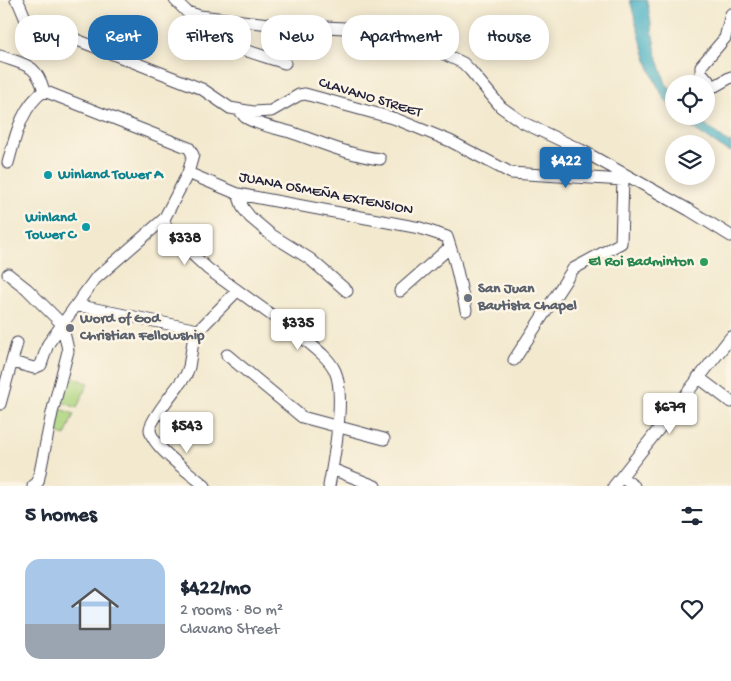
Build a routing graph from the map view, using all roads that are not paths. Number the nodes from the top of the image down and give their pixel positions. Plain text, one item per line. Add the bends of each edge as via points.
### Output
1 (16, 0) edge
2 (178, 1) edge
3 (731, 14) edge
4 (197, 15) edge
5 (251, 22) edge
6 (251, 52) edge
7 (0, 56) edge
8 (285, 62) dead end
9 (731, 77) edge
10 (44, 91) junction
11 (240, 111) junction
12 (380, 159) dead end
13 (8, 163) dead end
14 (188, 173) junction
15 (624, 178) junction
16 (238, 194) junction
17 (164, 219) junction
18 (731, 236) edge
19 (450, 248) junction
20 (8, 274) dead end
21 (237, 291) junction
22 (348, 291) dead end
23 (400, 291) dead end
24 (76, 305) junction
25 (466, 310) dead end
26 (62, 324) junction
27 (198, 330) junction
28 (731, 336) edge
29 (17, 343) dead end
30 (227, 355) dead end
31 (514, 360) dead end
32 (12, 362) junction
33 (698, 377) junction
34 (731, 402) edge
35 (0, 404) edge
36 (337, 426) junction
37 (384, 439) dead end
38 (332, 469) junction
39 (618, 481) edge
40 (38, 485) edge
41 (205, 486) edge
42 (329, 486) edge
43 (375, 486) edge
44 (634, 486) edge

1 - 11 street, CLAVANO STREET via 26,20 202,89
2 - 4 street via 187,12
3 - 9 street via 725,38 701,66 700,72 715,86
5 - 15 street via 363,29 423,44 463,63 511,116 581,150
6 - 8 street
7 - 10 street via 31,67
10 - 13 street via 19,122
10 - 14 street via 189,148 193,155
11 - 12 street via 256,122 341,151
11 - 15 street, CLAVANO STREET via 271,111 305,94 396,119 450,141 511,173
14 - 16 street, JUANA OSMEÑA EXTENSION
14 - 17 street
15 - 18 street
15 - 31 street via 621,242 572,269
16 - 19 street, JUANA OSMEÑA EXTENSION via 432,231 447,237
16 - 22 street via 242,208 250,217
17 - 21 street via 167,231 174,239
17 - 24 street via 95,279
19 - 23 street
19 - 25 street, JUANA OSMEÑA EXTENSION
20 - 26 street
21 - 27 street
21 - 36 street via 303,338 329,362 339,385
24 - 26 street
24 - 27 street
26 - 32 street via 48,344 41,365 34,368
26 - 40 street via 68,351
27 - 41 street via 194,336 190,367 150,428 152,438 162,450
28 - 33 street
29 - 32 street
30 - 36 street via 302,417
32 - 35 street
33 - 34 street
33 - 39 street
36 - 37 street
36 - 38 street
38 - 42 street
38 - 43 street
39 - 44 street

